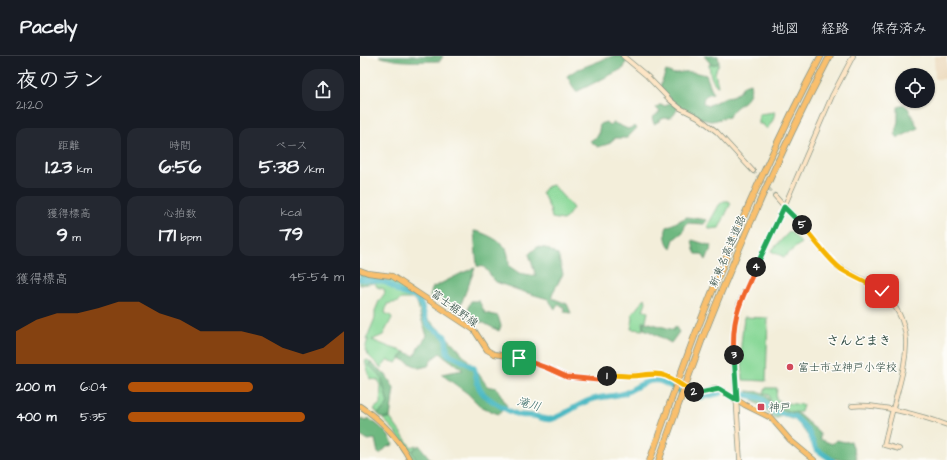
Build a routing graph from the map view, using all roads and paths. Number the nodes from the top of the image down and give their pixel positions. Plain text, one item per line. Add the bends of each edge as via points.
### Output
1 (624, 56) edge
2 (821, 56) edge
3 (830, 56) edge
4 (853, 56) edge
5 (753, 171) tunnel mouth
6 (775, 196) tunnel mouth
7 (784, 207) junction
8 (360, 270) edge
9 (737, 400) junction
10 (360, 406) edge
11 (852, 406) dead end
12 (892, 410) junction
13 (947, 425) edge
14 (899, 449) dead end
15 (410, 460) edge
16 (650, 460) edge
17 (659, 460) edge
18 (740, 460) edge
19 (814, 460) edge

1 - 5 street via 670,100 717,132
2 - 16 highway, 新東名高速道路, bridge via 792,113 729,252 695,335
3 - 17 highway, 新東名高速道路, bridge via 759,201 703,337
4 - 7 street via 832,96
6 - 7 street
7 - 9 street via 737,312 733,346
7 - 12 street via 835,264 882,291 896,309 904,327 907,352
8 - 9 main road, 富士裾野線 via 392,276 474,330 487,350 494,354 515,357 567,377 598,380 612,374 667,376 694,392 719,389
9 - 18 street
9 - 19 main road, 富士裾野線 via 771,418 790,440
10 - 15 main road via 391,432
11 - 12 street via 866,405
12 - 13 street
12 - 14 street via 884,445

